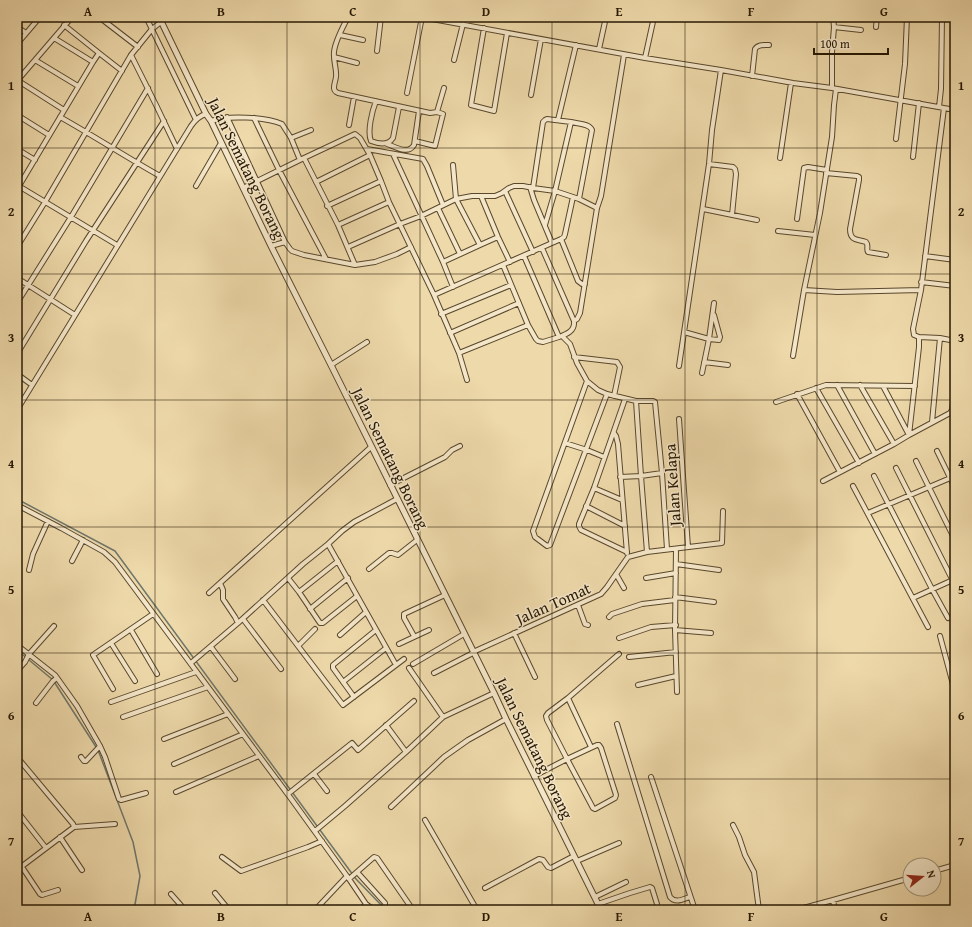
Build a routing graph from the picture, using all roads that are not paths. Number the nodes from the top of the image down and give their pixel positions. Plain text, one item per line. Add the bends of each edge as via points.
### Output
1 (30, 17) edge
2 (40, 17) edge
3 (72, 17) edge
4 (99, 17) edge
5 (146, 17) edge
6 (348, 17) edge
7 (382, 17) edge
8 (422, 17) edge
9 (606, 17) edge
10 (654, 17) edge
11 (833, 17) edge
12 (877, 17) edge
13 (906, 17) edge
14 (942, 17) edge
15 (160, 19) edge
16 (36, 21) junction
17 (463, 24) junction
18 (64, 25) junction
19 (17, 27) edge
20 (834, 27) junction
21 (876, 27) dead end
22 (484, 28) junction
23 (152, 29) junction
24 (861, 30) dead end
25 (26, 33) junction
26 (507, 33) junction
27 (340, 35) junction
28 (54, 38) junction
29 (541, 39) junction
30 (363, 40) dead end
31 (17, 44) edge
32 (576, 45) junction
33 (769, 45) dead end
34 (138, 48) junction
35 (377, 50) dead end
36 (599, 50) junction
37 (99, 53) junction
38 (624, 55) junction
39 (131, 56) junction
40 (334, 57) junction
41 (645, 58) junction
42 (35, 60) junction
43 (454, 60) dead end
44 (93, 62) junction
45 (357, 63) dead end
46 (720, 70) junction
47 (122, 71) junction
48 (752, 76) junction
49 (17, 80) edge
50 (791, 83) junction
51 (78, 86) junction
52 (148, 88) junction
53 (444, 88) dead end
54 (834, 89) junction
55 (407, 93) dead end
56 (531, 95) dead end
57 (354, 97) junction
58 (376, 101) junction
59 (901, 101) junction
60 (919, 103) junction
61 (399, 107) junction
62 (941, 107) junction
63 (64, 110) junction
64 (955, 110) edge
65 (419, 111) junction
66 (437, 112) junction
67 (206, 114) junction
68 (17, 115) edge
69 (60, 117) junction
70 (227, 118) junction
71 (254, 118) junction
72 (196, 120) junction
73 (212, 120) junction
74 (558, 120) junction
75 (164, 121) junction
76 (571, 122) junction
77 (349, 125) dead end
78 (311, 130) dead end
79 (86, 132) junction
80 (49, 135) junction
81 (291, 138) junction
82 (896, 139) dead end
83 (415, 141) junction
84 (221, 143) junction
85 (387, 144) junction
86 (112, 148) junction
87 (177, 148) junction
88 (17, 149) edge
89 (367, 149) junction
90 (393, 154) junction
91 (370, 155) junction
92 (913, 157) dead end
93 (780, 158) dead end
94 (302, 159) junction
95 (34, 160) junction
96 (137, 163) junction
97 (709, 164) junction
98 (453, 165) dead end
99 (279, 170) junction
100 (826, 171) junction
101 (160, 176) junction
102 (382, 181) junction
103 (255, 182) junction
104 (316, 182) junction
105 (18, 185) edge
106 (196, 186) dead end
107 (245, 187) junction
108 (532, 188) junction
109 (505, 191) junction
110 (555, 191) junction
111 (481, 196) junction
112 (572, 197) junction
113 (456, 199) junction
114 (579, 199) junction
115 (45, 202) junction
116 (389, 202) junction
117 (443, 205) junction
118 (327, 206) junction
119 (438, 208) junction
120 (598, 208) junction
121 (703, 209) junction
122 (732, 215) junction
123 (421, 216) junction
124 (71, 217) junction
125 (797, 218) dead end
126 (757, 220) dead end
127 (400, 224) junction
128 (338, 225) junction
129 (545, 225) junction
130 (93, 231) junction
131 (778, 231) dead end
132 (816, 235) junction
133 (17, 236) edge
134 (498, 237) junction
135 (22, 239) junction
136 (562, 239) junction
137 (284, 243) junction
138 (552, 243) junction
139 (117, 245) junction
140 (480, 245) junction
141 (273, 246) junction
142 (17, 247) edge
143 (348, 247) junction
144 (411, 247) junction
145 (542, 248) junction
146 (533, 252) junction
147 (460, 254) junction
148 (886, 255) dead end
149 (524, 256) junction
150 (925, 256) junction
151 (326, 259) junction
152 (955, 260) edge
153 (442, 262) junction
154 (510, 262) junction
155 (356, 265) junction
156 (503, 265) junction
157 (17, 278) edge
158 (921, 282) junction
159 (585, 284) junction
160 (28, 285) junction
161 (511, 285) junction
162 (955, 286) edge
163 (453, 287) junction
164 (804, 290) junction
165 (920, 290) junction
166 (434, 296) junction
167 (50, 300) junction
168 (17, 303) edge
169 (519, 303) junction
170 (714, 303) dead end
171 (713, 313) junction
172 (441, 314) junction
173 (75, 315) junction
174 (574, 321) junction
175 (528, 325) junction
176 (684, 332) junction
177 (450, 333) junction
178 (560, 336) junction
179 (919, 337) junction
180 (940, 338) junction
181 (709, 339) junction
182 (955, 341) edge
183 (367, 342) dead end
184 (459, 353) junction
185 (17, 354) edge
186 (793, 356) dead end
187 (574, 357) junction
188 (704, 362) junction
189 (331, 365) junction
190 (728, 365) dead end
191 (679, 366) dead end
192 (702, 373) dead end
193 (17, 374) edge
194 (467, 380) dead end
195 (587, 382) junction
196 (32, 384) junction
197 (837, 385) junction
198 (860, 385) junction
199 (883, 386) junction
200 (914, 386) junction
201 (955, 387) edge
202 (816, 388) junction
203 (607, 394) junction
204 (797, 394) junction
205 (614, 396) junction
206 (625, 399) junction
207 (636, 401) junction
208 (776, 402) dead end
209 (17, 410) edge
210 (679, 421) dead end
211 (932, 422) junction
212 (614, 433) junction
213 (909, 435) junction
214 (566, 443) junction
215 (894, 444) junction
216 (460, 446) dead end
217 (371, 447) junction
218 (587, 450) junction
219 (938, 451) dead end
220 (875, 454) junction
221 (604, 457) junction
222 (916, 461) dead end
223 (858, 463) junction
224 (896, 468) dead end
225 (840, 472) junction
226 (662, 473) junction
227 (641, 476) junction
228 (874, 476) dead end
229 (955, 476) edge
230 (620, 477) junction
231 (950, 478) junction
232 (823, 481) dead end
233 (392, 483) junction
234 (853, 486) dead end
235 (929, 487) junction
236 (594, 488) junction
237 (955, 488) edge
238 (910, 495) junction
239 (398, 499) junction
240 (622, 500) junction
241 (889, 504) junction
242 (17, 505) edge
243 (586, 506) junction
244 (723, 511) dead end
245 (868, 513) junction
246 (48, 521) junction
247 (625, 526) junction
248 (83, 540) junction
249 (417, 540) junction
250 (955, 540) edge
251 (328, 544) junction
252 (688, 546) junction
253 (676, 548) junction
254 (667, 549) junction
255 (626, 552) junction
256 (647, 552) junction
257 (628, 557) junction
258 (72, 561) dead end
259 (338, 561) junction
260 (676, 564) junction
261 (369, 569) dead end
262 (28, 570) dead end
263 (719, 570) dead end
264 (676, 573) junction
265 (616, 574) junction
266 (288, 578) junction
267 (348, 578) junction
268 (646, 578) dead end
269 (954, 579) edge
270 (220, 583) junction
271 (955, 585) edge
272 (624, 588) dead end
273 (932, 589) junction
274 (209, 592) dead end
275 (299, 592) junction
276 (445, 595) junction
277 (358, 596) junction
278 (912, 598) junction
279 (675, 599) junction
280 (263, 600) junction
281 (714, 602) dead end
282 (578, 605) junction
283 (310, 609) junction
284 (366, 612) junction
285 (153, 614) junction
286 (609, 617) dead end
287 (948, 618) dead end
288 (243, 619) junction
289 (238, 623) junction
290 (54, 626) dead end
291 (588, 626) dead end
292 (928, 627) dead end
293 (675, 628) junction
294 (315, 629) dead end
295 (131, 630) junction
296 (376, 630) junction
297 (429, 630) dead end
298 (514, 633) junction
299 (711, 633) dead end
300 (464, 634) junction
301 (340, 635) dead end
302 (414, 636) junction
303 (940, 636) dead end
304 (619, 638) dead end
305 (111, 643) junction
306 (399, 644) dead end
307 (17, 645) edge
308 (298, 646) junction
309 (211, 647) junction
310 (386, 648) junction
311 (473, 652) junction
312 (676, 652) junction
313 (619, 654) dead end
314 (29, 656) junction
315 (629, 657) dead end
316 (404, 659) dead end
317 (192, 663) junction
318 (413, 664) dead end
319 (396, 665) junction
320 (409, 668) dead end
321 (281, 669) dead end
322 (17, 671) edge
323 (196, 672) junction
324 (434, 673) dead end
325 (157, 674) dead end
326 (676, 676) junction
327 (535, 677) dead end
328 (55, 679) junction
329 (235, 679) dead end
330 (135, 681) dead end
331 (343, 682) junction
332 (638, 685) dead end
333 (208, 687) junction
334 (113, 689) dead end
335 (677, 692) dead end
336 (955, 692) edge
337 (494, 693) junction
338 (354, 697) junction
339 (568, 698) junction
340 (111, 702) dead end
341 (414, 702) dead end
342 (36, 703) dead end
343 (228, 714) junction
344 (123, 717) dead end
345 (443, 717) junction
346 (506, 719) junction
347 (617, 724) dead end
348 (386, 725) junction
349 (243, 734) junction
350 (164, 739) dead end
351 (591, 747) junction
352 (98, 748) junction
353 (406, 752) junction
354 (259, 756) junction
355 (17, 757) edge
356 (81, 757) dead end
357 (567, 759) junction
358 (174, 764) dead end
359 (314, 774) junction
360 (534, 776) junction
361 (651, 777) dead end
362 (327, 791) dead end
363 (176, 792) dead end
364 (146, 793) dead end
365 (289, 793) junction
366 (391, 807) dead end
367 (17, 812) edge
368 (425, 820) dead end
369 (115, 824) dead end
370 (733, 825) dead end
371 (74, 827) junction
372 (316, 830) junction
373 (60, 837) junction
374 (322, 840) junction
375 (619, 843) dead end
376 (46, 848) junction
377 (222, 857) dead end
378 (575, 858) junction
379 (17, 863) edge
380 (955, 865) edge
381 (20, 868) edge
382 (942, 869) edge
383 (82, 870) dead end
384 (352, 875) junction
385 (902, 880) edge
386 (626, 882) dead end
387 (485, 888) dead end
388 (58, 890) dead end
389 (215, 893) dead end
390 (171, 894) dead end
391 (595, 897) junction
392 (690, 897) junction
393 (833, 900) junction
394 (366, 904) junction
395 (598, 904) junction
396 (657, 904) dead end
397 (383, 909) edge
398 (185, 910) edge
399 (229, 910) edge
400 (315, 910) edge
401 (361, 910) edge
402 (374, 910) edge
403 (413, 910) edge
404 (477, 910) edge
405 (601, 910) edge
406 (695, 910) edge
407 (759, 910) edge
408 (796, 910) edge
409 (835, 910) edge

1 - 16 street
2 - 16 street
3 - 18 street
4 - 34 street
5 - 23 street
6 - 27 street
7 - 35 street
8 - 17 street
8 - 55 street
9 - 36 street
10 - 41 street
11 - 20 street
12 - 21 street
13 - 59 street
14 - 62 street
15 - 23 street
15 - 67 street, Jalan Sematang Borang
16 - 25 street
17 - 22 street
17 - 43 street
18 - 28 street
18 - 37 street
19 - 25 street
20 - 24 street
20 - 54 street
22 - 26 street
22 - 26 street via 471,105 494,111
23 - 34 street
23 - 72 street
25 - 31 street
26 - 29 street
27 - 30 street
27 - 40 street
28 - 42 street
28 - 44 street
29 - 32 street
29 - 56 street
32 - 36 street
32 - 74 street
33 - 48 street via 756,47
34 - 39 street
36 - 38 street
37 - 44 street
37 - 47 street
38 - 41 street
38 - 120 street
39 - 47 street
39 - 52 street
40 - 45 street
40 - 57 street via 336,77 333,89 338,94
41 - 46 street
42 - 49 street
42 - 51 street
44 - 51 street
46 - 48 street
46 - 97 street
47 - 79 street
48 - 50 street
49 - 63 street
50 - 54 street
50 - 93 street
51 - 63 street
52 - 75 street
52 - 86 street
53 - 66 street
54 - 59 street
54 - 100 street via 832,137
57 - 58 street
57 - 77 street
58 - 61 street
58 - 85 street via 369,136 371,141
59 - 60 street
59 - 82 street
60 - 62 street
60 - 92 street
61 - 65 street
61 - 85 street via 393,138
62 - 64 street
62 - 150 street
63 - 69 street
65 - 66 street
65 - 83 street
66 - 83 street via 443,114 435,146
67 - 72 street
67 - 73 street, Jalan Sematang Borang
68 - 80 street
69 - 79 street
69 - 80 street
70 - 71 street
70 - 73 street
70 - 103 street
71 - 81 street via 282,124
71 - 99 street
72 - 87 street
73 - 84 street, Jalan Sematang Borang
74 - 76 street
74 - 108 street via 547,119 543,122
75 - 87 street
75 - 96 street
76 - 110 street
76 - 114 street via 588,125 592,130
78 - 81 street
79 - 86 street
79 - 115 street
80 - 95 street
81 - 94 street
83 - 85 street via 408,150
84 - 106 street
84 - 107 street, Jalan Sematang Borang
86 - 96 street
86 - 124 street
87 - 101 street
88 - 95 street
89 - 90 street
89 - 91 street
89 - 94 street via 355,134
90 - 117 street via 425,161
90 - 123 street
91 - 102 street
91 - 104 street
94 - 99 street
94 - 104 street
95 - 105 street
96 - 101 street
96 - 130 street
97 - 121 street
97 - 122 street via 735,169
98 - 113 street
99 - 103 street
99 - 151 street
100 - 125 street via 804,168
100 - 132 street
100 - 148 street via 859,177 851,236 866,242 868,252
101 - 139 street
102 - 116 street
102 - 118 street
103 - 107 street
103 - 137 street
104 - 118 street
105 - 115 street
107 - 141 street, Jalan Sematang Borang
108 - 109 street via 514,186
108 - 110 street
108 - 129 street via 534,200
109 - 111 street via 495,196
109 - 146 street
110 - 112 street
110 - 129 street
111 - 113 street
111 - 134 street
112 - 114 street
112 - 136 street
113 - 117 street
113 - 140 street
114 - 120 street
115 - 124 street
115 - 135 street
116 - 127 street
116 - 128 street
117 - 119 street
118 - 128 street
119 - 123 street
119 - 147 street
120 - 159 street
121 - 122 street
121 - 176 street
122 - 126 street
123 - 127 street
123 - 153 street
124 - 130 street
124 - 160 street
127 - 143 street
127 - 144 street
128 - 143 street
129 - 138 street
130 - 139 street
130 - 167 street
131 - 132 street
132 - 164 street
133 - 135 street
134 - 140 street
134 - 154 street
135 - 142 street
136 - 138 street
136 - 159 street via 578,281
137 - 141 street
137 - 151 street via 292,251
138 - 145 street
139 - 173 street
140 - 147 street
141 - 189 street, Jalan Sematang Borang
143 - 155 street
144 - 155 street via 375,262
144 - 166 street
145 - 146 street
145 - 174 street
146 - 149 street
147 - 153 street
149 - 154 street
149 - 178 street
150 - 152 street
150 - 158 street
151 - 155 street
153 - 163 street
154 - 156 street
156 - 161 street
156 - 163 street
157 - 160 street
158 - 162 street
158 - 165 street
159 - 174 street via 580,313
160 - 167 street
160 - 168 street
161 - 169 street
161 - 172 street
163 - 166 street
164 - 165 street
164 - 186 street
165 - 179 street via 913,329 914,335
166 - 172 street
167 - 173 street
167 - 185 street
169 - 175 street
169 - 177 street
170 - 171 street
171 - 181 street
171 - 181 street via 720,337 718,340
172 - 177 street
173 - 196 street
174 - 178 street via 573,329
175 - 178 street via 538,341 543,342
175 - 184 street
176 - 181 street
176 - 191 street
177 - 184 street
178 - 187 street via 570,344
179 - 180 street
179 - 200 street
180 - 182 street
180 - 211 street
181 - 188 street
183 - 189 street
184 - 194 street
187 - 195 street
187 - 205 street via 617,362 619,368
188 - 190 street
188 - 192 street
189 - 217 street, Jalan Sematang Borang
193 - 196 street
195 - 203 street
195 - 214 street
196 - 209 street
197 - 198 street
197 - 202 street
197 - 220 street
198 - 199 street
198 - 215 street
199 - 200 street
199 - 213 street
200 - 213 street
201 - 211 street via 951,412
202 - 204 street
202 - 223 street
203 - 205 street
203 - 218 street
204 - 208 street
204 - 225 street
205 - 206 street
206 - 207 street
206 - 212 street
207 - 226 street via 652,401 656,404
207 - 227 street
210 - 252 street, Jalan Kelapa
211 - 213 street
212 - 221 street
212 - 230 street via 617,439
213 - 215 street
214 - 218 street
214 - 218 street via 533,531 535,538 547,546 550,545
215 - 220 street
216 - 233 street via 445,457
217 - 233 street, Jalan Sematang Borang
217 - 270 street
218 - 221 street
219 - 231 street
220 - 223 street
221 - 236 street
222 - 235 street
223 - 225 street
224 - 238 street
225 - 232 street
226 - 227 street
226 - 254 street
227 - 230 street
227 - 256 street
228 - 241 street
229 - 231 street
230 - 240 street
231 - 235 street
231 - 237 street
233 - 239 street, Jalan Sematang Borang
234 - 245 street
235 - 238 street
235 - 250 street
236 - 240 street
236 - 243 street
238 - 241 street
238 - 269 street
239 - 249 street, Jalan Sematang Borang
239 - 251 street via 354,522
240 - 247 street
241 - 245 street
241 - 273 street
242 - 246 street
243 - 247 street
243 - 255 street via 579,524 581,530
244 - 252 street via 722,543
245 - 278 street
246 - 248 street
246 - 262 street via 32,554
247 - 255 street
248 - 258 street
248 - 285 street via 104,552 114,562
249 - 261 street via 398,555 390,553
249 - 276 street, Jalan Sematang Borang
251 - 259 street
251 - 266 street
252 - 253 street
253 - 254 street
253 - 260 street
254 - 256 street
255 - 257 street
256 - 257 street
257 - 265 street, Jalan Tomat
259 - 267 street
259 - 275 street
260 - 263 street
260 - 264 street
264 - 268 street
264 - 279 street
265 - 272 street
265 - 282 street, Jalan Tomat via 601,594
266 - 275 street
266 - 280 street
267 - 277 street
267 - 283 street
269 - 271 street
269 - 273 street
270 - 274 street
270 - 289 street via 223,599
273 - 278 street
273 - 287 street
275 - 283 street
276 - 300 street, Jalan Sematang Borang
276 - 302 street via 404,614
277 - 283 street via 322,623
277 - 284 street
278 - 292 street
279 - 281 street
279 - 286 street via 642,604
279 - 293 street
280 - 288 street
280 - 308 street
282 - 291 street
282 - 298 street, Jalan Tomat
284 - 296 street
284 - 301 street
285 - 295 street
285 - 317 street
288 - 289 street
288 - 321 street
289 - 309 street
290 - 314 street
293 - 299 street
293 - 304 street via 651,627
293 - 312 street
294 - 308 street
295 - 305 street
295 - 325 street
296 - 310 street
296 - 331 street via 333,665
297 - 302 street
298 - 311 street, Jalan Tomat
298 - 327 street
300 - 311 street, Jalan Sematang Borang
300 - 318 street
302 - 306 street
303 - 336 street
305 - 330 street
305 - 334 street via 94,656
307 - 314 street
308 - 338 street via 343,705
309 - 317 street
309 - 329 street
310 - 319 street
310 - 331 street
311 - 324 street, Jalan Tomat
311 - 337 street, Jalan Sematang Borang
312 - 315 street
312 - 326 street
313 - 339 street
314 - 322 street
314 - 328 street via 55,675
316 - 319 street
317 - 323 street
319 - 338 street
320 - 345 street
323 - 333 street
323 - 340 street
326 - 332 street
326 - 335 street
328 - 342 street
328 - 352 street via 77,706
331 - 338 street
333 - 343 street
333 - 344 street
337 - 345 street
337 - 346 street, Jalan Sematang Borang
339 - 351 street
339 - 357 street via 546,716
341 - 348 street
343 - 349 street
343 - 350 street
345 - 353 street
346 - 360 street, Jalan Sematang Borang
346 - 366 street via 463,743 444,757
347 - 392 street via 670,897 676,901
348 - 353 street
348 - 359 street via 358,750 352,743
349 - 354 street
349 - 358 street
351 - 357 street
351 - 357 street via 599,745 601,748 616,795 596,809 593,808
352 - 356 street via 86,761
352 - 364 street via 106,757 120,800
353 - 372 street
354 - 363 street
354 - 365 street
355 - 371 street
357 - 360 street
359 - 362 street
359 - 365 street
360 - 378 street, Jalan Sematang Borang
361 - 392 street
365 - 372 street
367 - 376 street
368 - 404 street
369 - 371 street
370 - 407 street via 754,872
371 - 373 street
372 - 374 street
373 - 376 street
373 - 383 street
374 - 377 street via 241,871
374 - 384 street
375 - 378 street
376 - 381 street
378 - 387 street via 551,868 539,859
378 - 391 street, Jalan Sematang Borang
379 - 381 street
380 - 382 street
381 - 388 street via 40,894
384 - 394 street
384 - 397 street via 385,903
384 - 400 street
384 - 403 street via 374,857 377,858
385 - 393 street
386 - 391 street
389 - 399 street
390 - 398 street
391 - 395 street, Jalan Sematang Borang
392 - 406 street
393 - 408 street
393 - 409 street
394 - 401 street
394 - 402 street
395 - 396 street via 650,887
395 - 405 street, Jalan Sematang Borang

